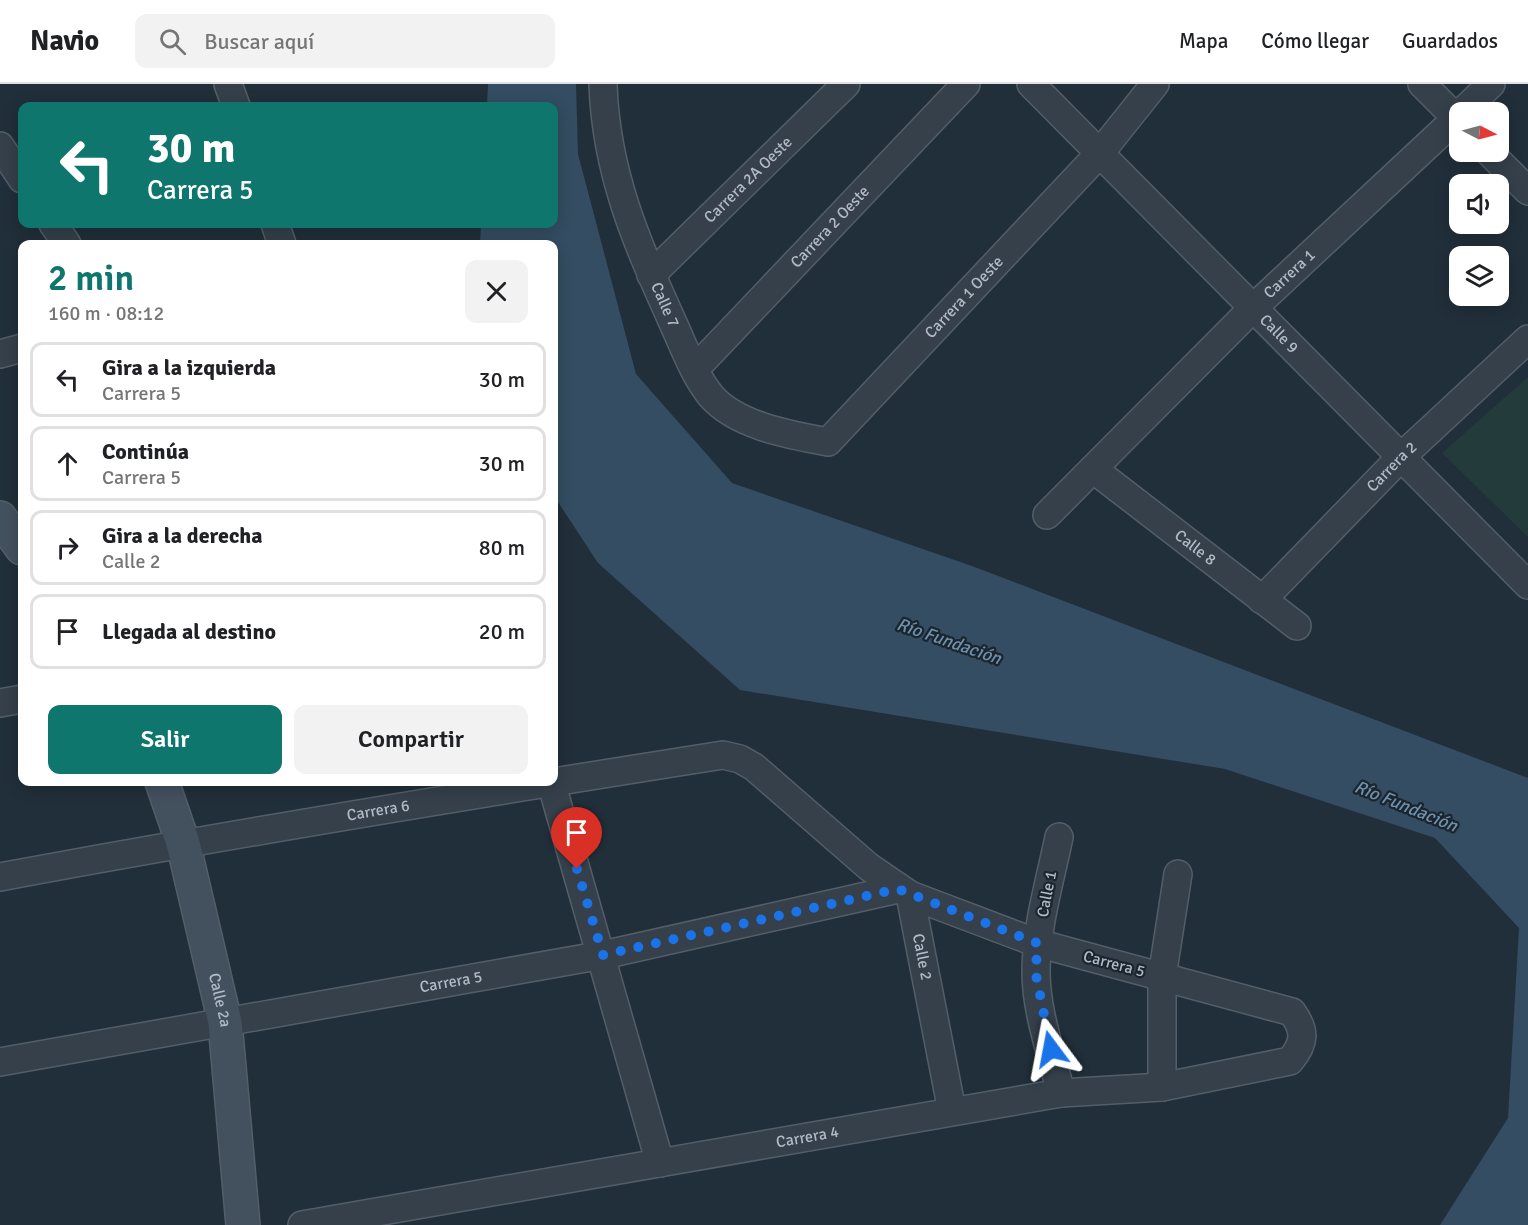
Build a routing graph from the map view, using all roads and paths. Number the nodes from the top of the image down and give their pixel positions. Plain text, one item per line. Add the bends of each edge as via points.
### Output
1 (228, 84) edge
2 (603, 84) edge
3 (846, 84) edge
4 (966, 84) edge
5 (1031, 84) edge
6 (1155, 84) edge
7 (1422, 84) edge
8 (1491, 84) edge
9 (235, 102) edge
10 (1474, 102) edge
11 (1449, 108) edge
12 (1449, 126) edge
13 (0, 146) edge
14 (1100, 153) junction
15 (1499, 162) edge
16 (18, 173) edge
17 (1528, 191) edge
18 (651, 274) junction
19 (1252, 309) junction
20 (1528, 339) edge
21 (18, 349) edge
22 (0, 354) edge
23 (695, 369) junction
24 (828, 442) joint
25 (1401, 457) junction
26 (1093, 469) junction
27 (1047, 515) dead end
28 (0, 518) edge
29 (18, 543) edge
30 (1528, 585) edge
31 (1262, 600) junction
32 (1297, 626) dead end
33 (18, 700) edge
34 (0, 703) edge
35 (558, 781) edge
36 (163, 786) edge
37 (528, 786) edge
38 (553, 786) edge
39 (1059, 837) dead end
40 (183, 843) junction
41 (1178, 874) dead end
42 (0, 877) edge
43 (904, 892) junction
44 (1037, 943) junction
45 (603, 955) junction
46 (1162, 977) junction
47 (225, 1022) junction
48 (1304, 1040) joint
49 (0, 1062) edge
50 (1162, 1087) junction
51 (1061, 1093) junction
52 (952, 1111) junction
53 (660, 1163) junction
54 (243, 1225) edge
55 (302, 1225) edge

1 - 9 street
2 - 18 street, Calle 7 via 604,114 620,198
3 - 18 street, Carrera 2A Oeste
4 - 23 street, Carrera 2 Oeste
5 - 14 street, Calle 9
6 - 14 street, Carrera 1 Oeste
7 - 11 street
8 - 10 street, Carrera 1
12 - 19 street, Carrera 1
13 - 16 street
14 - 19 street, Calle 9
14 - 24 street, Carrera 1 Oeste
15 - 17 street
18 - 23 street, Calle 7
19 - 25 street, Calle 9
19 - 26 street, Carrera 1
20 - 25 street, Carrera 2
21 - 22 street
23 - 24 street, Calle 7 via 712,397 742,419 782,433
25 - 30 street, Calle 9
25 - 31 street, Carrera 2
26 - 27 street, Carrera 1
26 - 31 street, Calle 8
28 - 29 main road
31 - 32 street, Calle 8
33 - 34 street
35 - 43 street, Carrera 6 via 723,755 740,759
36 - 40 main road, Calle 2a
37 - 40 street, Carrera 6
38 - 45 street
39 - 44 street, Calle 1
40 - 42 street, Carrera 6
40 - 47 main road, Calle 2a
41 - 46 street
43 - 44 street, Carrera 5
43 - 45 street, Carrera 5
43 - 52 street, Calle 2
44 - 46 street, Carrera 5
44 - 51 street, Calle 1 via 1040,1005
45 - 47 street, Carrera 5
45 - 53 street
46 - 48 street, Carrera 5 via 1293,1012 1302,1025
46 - 50 street
47 - 49 street, Carrera 5
47 - 54 main road, Calle 2a
48 - 50 street, Carrera 4 via 1290,1061
50 - 51 street, Carrera 4
51 - 52 street, Carrera 4
52 - 53 street, Carrera 4
53 - 55 street, Carrera 4

